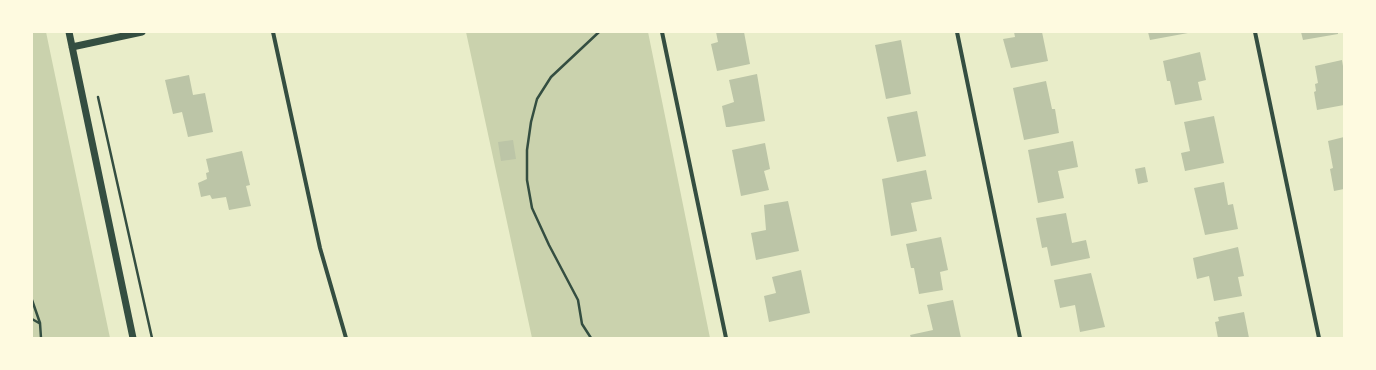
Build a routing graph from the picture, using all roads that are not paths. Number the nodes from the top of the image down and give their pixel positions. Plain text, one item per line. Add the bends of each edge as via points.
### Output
1 (69, 32) edge
2 (142, 32) edge
3 (273, 32) edge
4 (662, 32) edge
5 (957, 32) edge
6 (1255, 32) edge
7 (72, 47) junction
8 (133, 338) edge
9 (346, 338) edge
10 (726, 338) edge
11 (1020, 338) edge
12 (1319, 338) edge

1 - 7 street
2 - 7 street
3 - 9 street via 320,248
4 - 10 street
5 - 11 street
6 - 12 street
7 - 8 street

